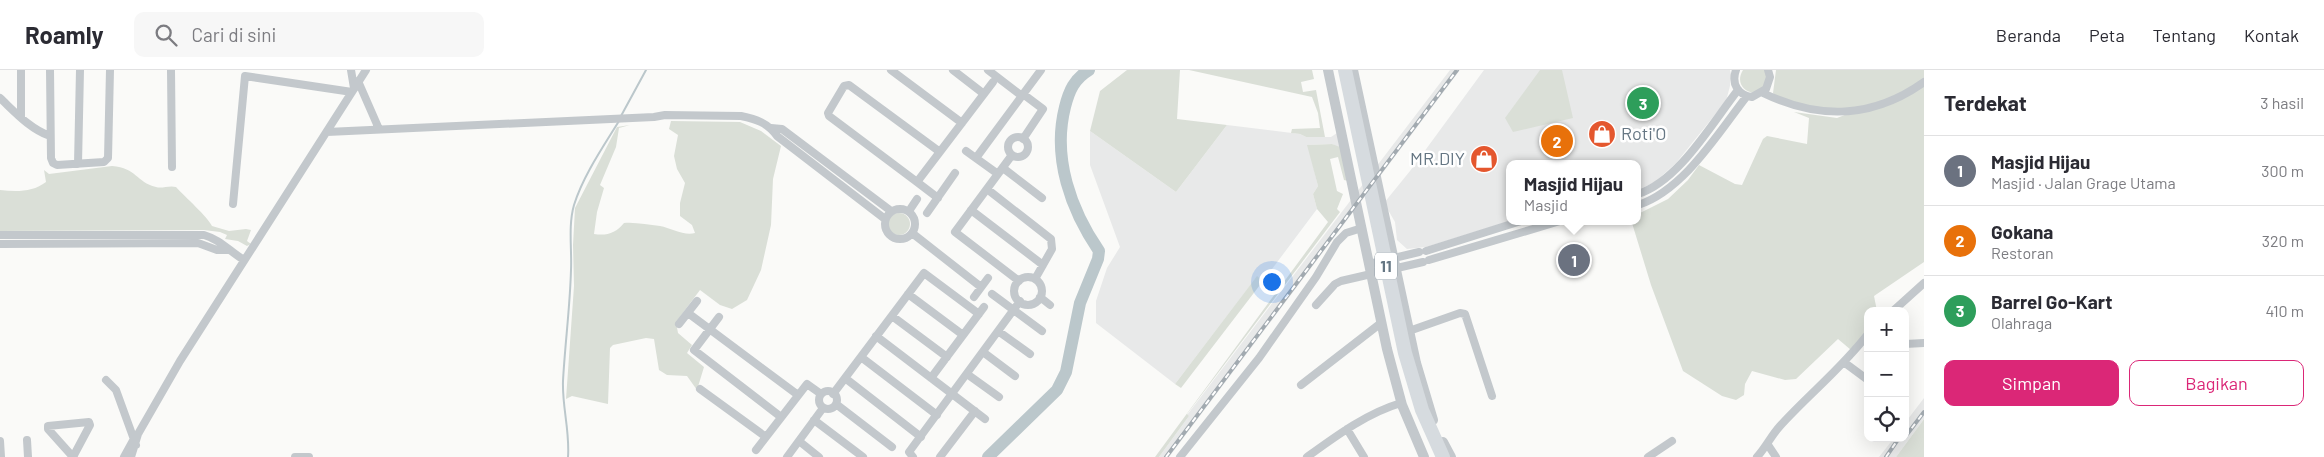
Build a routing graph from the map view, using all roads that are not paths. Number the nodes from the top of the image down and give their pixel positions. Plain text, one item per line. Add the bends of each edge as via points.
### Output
1 (21, 70) edge
2 (50, 70) edge
3 (80, 70) edge
4 (110, 70) edge
5 (171, 70) edge
6 (351, 70) edge
7 (366, 70) edge
8 (891, 70) edge
9 (953, 70) edge
10 (988, 70) edge
11 (1328, 70) edge
12 (1336, 70) edge
13 (1345, 70) edge
14 (1353, 70) edge
15 (1736, 70) edge
16 (1769, 70) edge
17 (1037, 71) edge
18 (244, 73) edge
19 (993, 82) dead end
20 (1924, 82) edge
21 (355, 87) junction
22 (1738, 90) junction
23 (1762, 93) junction
24 (984, 94) junction
25 (1023, 95) junction
26 (1747, 96) junction
27 (0, 98) edge
28 (1362, 116) junction
29 (21, 117) junction
30 (1338, 121) junction
31 (962, 123) junction
32 (771, 128) junction
33 (379, 129) junction
34 (327, 132) junction
35 (50, 136) junction
36 (1024, 139) junction
37 (966, 151) dead end
38 (940, 152) junction
39 (1026, 154) junction
40 (1012, 155) junction
41 (976, 158) junction
42 (1033, 160) dead end
43 (78, 164) junction
44 (172, 167) dead end
45 (1000, 171) junction
46 (955, 173) dead end
47 (917, 182) junction
48 (987, 189) junction
49 (1641, 193) edge
50 (921, 194) junction
51 (938, 198) junction
52 (1042, 198) dead end
53 (233, 204) dead end
54 (1641, 204) edge
55 (971, 210) junction
56 (891, 211) junction
57 (909, 211) junction
58 (927, 213) dead end
59 (885, 219) junction
60 (1509, 225) edge
61 (1547, 225) edge
62 (1362, 228) junction
63 (1493, 230) junction
64 (912, 233) junction
65 (0, 235) edge
66 (103, 239) junction
67 (1496, 240) junction
68 (0, 244) edge
69 (1426, 251) junction
70 (1393, 258) junction
71 (244, 260) junction
72 (1429, 260) junction
73 (1369, 264) junction
74 (998, 265) junction
75 (1043, 266) junction
76 (1396, 269) junction
77 (1371, 275) junction
78 (1035, 279) junction
79 (1019, 281) junction
80 (1924, 283) edge
81 (981, 287) junction
82 (908, 294) junction
83 (992, 294) dead end
84 (1040, 297) junction
85 (697, 301) dead end
86 (971, 301) junction
87 (1020, 301) junction
88 (1050, 305) dead end
89 (1316, 305) dead end
90 (984, 307) dead end
91 (1897, 307) edge
92 (1014, 310) junction
93 (688, 313) junction
94 (979, 314) junction
95 (892, 316) junction
96 (719, 317) dead end
97 (1381, 323) junction
98 (679, 324) dead end
99 (709, 329) junction
100 (998, 331) junction
101 (1042, 331) dead end
102 (1409, 331) junction
103 (963, 335) junction
104 (876, 336) junction
105 (1864, 340) edge
106 (1909, 344) edge
107 (1924, 344) edge
108 (983, 352) junction
109 (1030, 354) dead end
110 (861, 357) junction
111 (946, 357) junction
112 (1845, 363) junction
113 (967, 374) junction
114 (1015, 376) dead end
115 (1864, 377) edge
116 (845, 378) junction
117 (931, 378) junction
118 (106, 380) dead end
119 (1301, 385) dead end
120 (700, 389) dead end
121 (821, 394) junction
122 (833, 394) junction
123 (952, 394) junction
124 (798, 396) junction
125 (1492, 396) dead end
126 (1000, 397) dead end
127 (1401, 403) junction
128 (836, 404) junction
129 (823, 408) junction
130 (975, 411) junction
131 (937, 415) junction
132 (781, 417) junction
133 (985, 418) dead end
134 (814, 420) junction
135 (1347, 429) junction
136 (766, 437) junction
137 (920, 437) junction
138 (27, 440) dead end
139 (136, 440) junction
140 (0, 441) edge
141 (799, 441) junction
142 (1672, 441) dead end
143 (1768, 445) junction
144 (892, 447) dead end
145 (756, 450) dead end
146 (1659, 450) junction
147 (1, 457) edge
148 (28, 457) edge
149 (73, 457) edge
150 (124, 457) edge
151 (130, 457) edge
152 (295, 457) edge
153 (309, 457) edge
154 (787, 457) edge
155 (819, 457) edge
156 (863, 457) edge
157 (913, 457) edge
158 (940, 457) edge
159 (1180, 457) edge
160 (1307, 457) edge
161 (1364, 457) edge
162 (1424, 457) edge
163 (1433, 457) edge
164 (1443, 457) edge
165 (1451, 457) edge
166 (1648, 457) edge
167 (1665, 457) edge
168 (1757, 457) edge
169 (1776, 457) edge

1 - 29 street
2 - 35 street
3 - 43 street
4 - 43 street via 108,158 104,162
5 - 44 street
6 - 21 street
7 - 21 street
8 - 31 street
9 - 24 street
10 - 25 street
11 - 30 street
12 - 163 highway, 11 via 1401,372
13 - 164 highway, 11 via 1405,353 1422,410
14 - 28 street
15 - 22 street via 1734,82
16 - 23 street via 1770,84
17 - 25 street
18 - 21 street
18 - 53 street
19 - 24 street
20 - 23 street via 1907,94 1877,107 1836,112 1800,108
21 - 33 street
21 - 34 street
22 - 26 street
22 - 49 street via 1674,170 1652,189
23 - 26 street
24 - 31 street
25 - 36 street via 1043,109
25 - 41 street
26 - 54 street via 1680,178 1658,196
27 - 29 street
28 - 30 street via 1361,124 1354,129 1342,127
28 - 70 street
29 - 35 street
30 - 62 street
31 - 38 street
32 - 33 street via 752,118 673,115
32 - 56 street via 782,129
32 - 59 street via 777,136
33 - 34 street
34 - 71 street
35 - 43 street via 52,163
36 - 39 street via 1028,147
36 - 40 street via 1017,137 1009,142 1008,149
37 - 41 street
38 - 47 street
38 - 47 street via 849,84 844,86 829,116
39 - 40 street
39 - 42 street
40 - 45 street
41 - 45 street
45 - 48 street
45 - 52 street
46 - 51 street
47 - 50 street
48 - 55 street
48 - 75 street via 1051,239 1052,249
50 - 51 street
50 - 57 street
51 - 58 street
55 - 74 street via 955,232
55 - 75 street
56 - 57 street via 900,208
56 - 59 street
57 - 64 street via 914,219
59 - 64 street via 886,230 893,237 903,238
60 - 63 street
61 - 67 street
62 - 73 street
62 - 159 street via 1346,233 1337,242 1259,358
63 - 67 street
63 - 69 street
64 - 81 street
65 - 66 street
66 - 68 street
66 - 71 street via 198,243 228,250
67 - 72 street
69 - 70 street
69 - 72 street
70 - 73 street
70 - 76 street
71 - 139 street via 199,330
72 - 76 street
73 - 77 street
74 - 79 street
74 - 81 street
75 - 78 street
76 - 77 street
76 - 102 street
77 - 89 street via 1335,284
77 - 97 street
78 - 79 street via 1026,277
78 - 84 street via 1042,288
79 - 87 street via 1015,293
80 - 91 street
81 - 86 street
82 - 86 street via 924,273
82 - 95 street
82 - 103 street
83 - 92 street
84 - 87 street via 1031,304
84 - 88 street
85 - 93 street
86 - 94 street
87 - 92 street
90 - 94 street
92 - 100 street
92 - 101 street
93 - 98 street
93 - 99 street
94 - 103 street
95 - 104 street
95 - 111 street
96 - 99 street
97 - 119 street
97 - 127 street
99 - 124 street
99 - 132 street via 694,350
100 - 108 street
100 - 109 street
102 - 125 street via 1465,314
102 - 165 street via 1430,413
103 - 111 street
104 - 110 street
104 - 117 street
105 - 112 street
106 - 107 street
108 - 113 street
108 - 114 street
110 - 116 street
110 - 131 street
111 - 117 street
112 - 115 street
112 - 143 street via 1779,427
113 - 123 street
113 - 126 street
116 - 122 street
116 - 137 street
117 - 123 street
118 - 139 street via 116,390
120 - 136 street
121 - 122 street
121 - 124 street via 807,384
121 - 129 street via 819,402
122 - 128 street
123 - 130 street
123 - 131 street
124 - 132 street
127 - 135 street
127 - 162 street
128 - 129 street via 830,409
128 - 144 street
129 - 134 street
130 - 133 street
130 - 158 street
131 - 137 street
132 - 136 street
134 - 141 street
134 - 156 street
135 - 160 street
135 - 161 street
136 - 145 street
137 - 157 street via 909,452
138 - 148 street
139 - 150 street
139 - 151 street
140 - 147 street
141 - 154 street
141 - 155 street
142 - 146 street
143 - 168 street
143 - 169 street
146 - 166 street
146 - 167 street
149 - 149 street via 48,429 48,426 90,422
152 - 153 street

